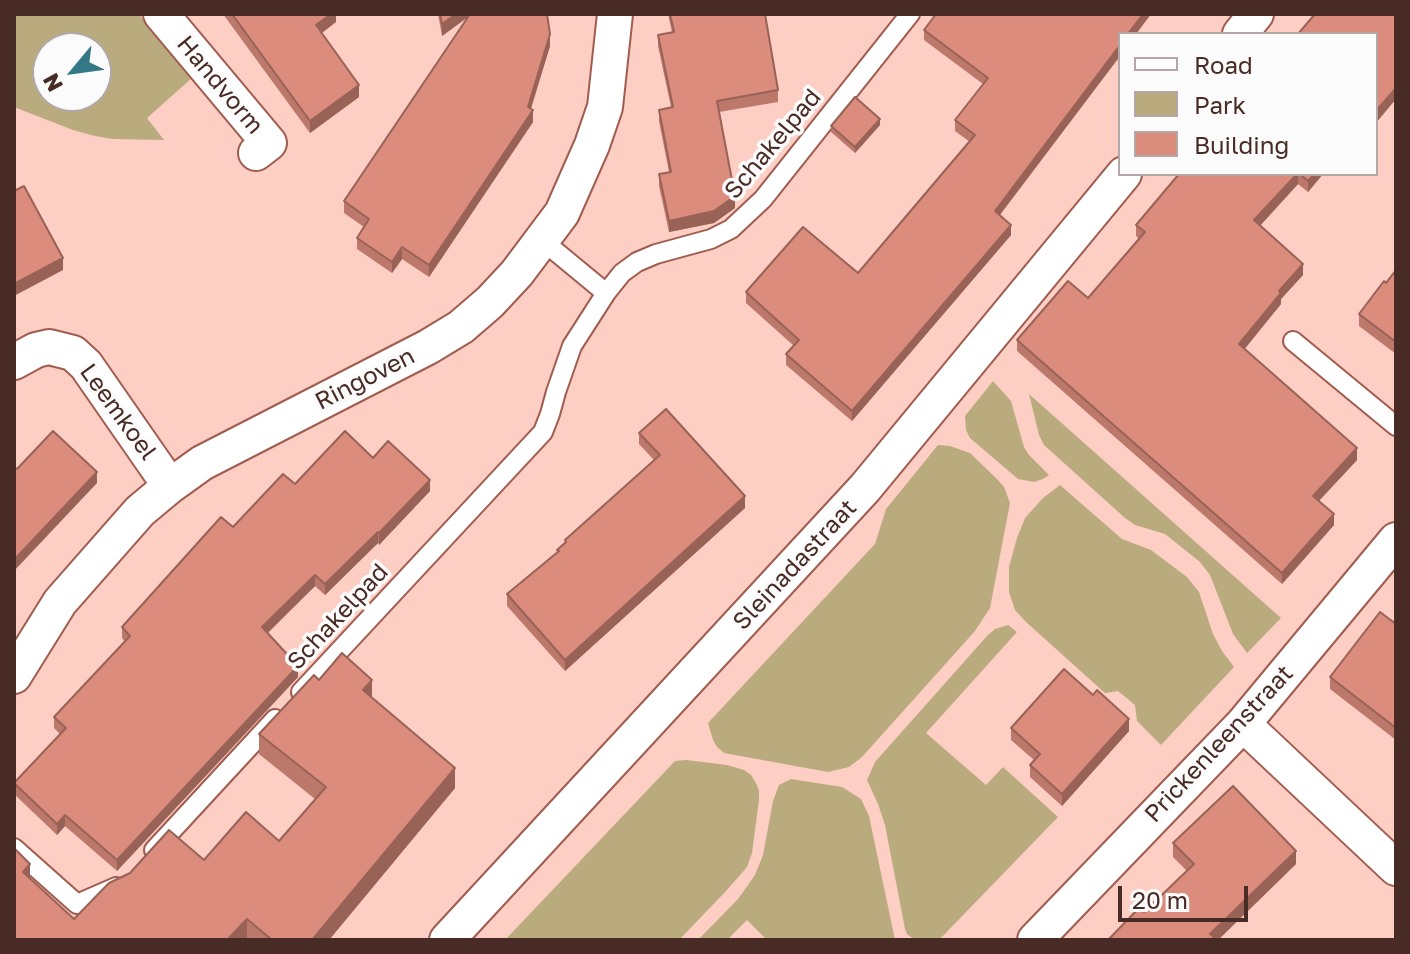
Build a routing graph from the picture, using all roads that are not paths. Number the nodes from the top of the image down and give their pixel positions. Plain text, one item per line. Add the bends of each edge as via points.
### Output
1 (161, 14) edge
2 (615, 14) edge
3 (910, 14) edge
4 (1256, 14) edge
5 (1242, 32) edge
6 (256, 153) dead end
7 (1122, 176) edge
8 (543, 241) junction
9 (606, 293) junction
10 (1293, 341) dead end
11 (14, 362) edge
12 (1396, 426) edge
13 (170, 486) junction
14 (1396, 540) edge
15 (14, 676) edge
16 (1243, 724) junction
17 (14, 848) edge
18 (1396, 868) edge
19 (447, 940) edge
20 (1035, 940) edge

1 - 6 street, Handvorm via 269,143
2 - 8 street, Ringoven via 605,107 581,174
3 - 9 lane, Schakelpad via 763,199 731,229 637,262
4 - 5 street
7 - 19 street, Sleinadastraat via 865,488
8 - 9 lane
8 - 13 street, Ringoven via 461,327 202,463
9 - 17 lane, Schakelpad via 572,346 543,432 121,885 77,904
10 - 12 lane
11 - 13 street, Leemkoel via 49,347 73,353
13 - 15 street, Ringoven via 140,511 60,602
14 - 16 street, Prickenleenstraat
16 - 18 street
16 - 20 street, Prickenleenstraat

